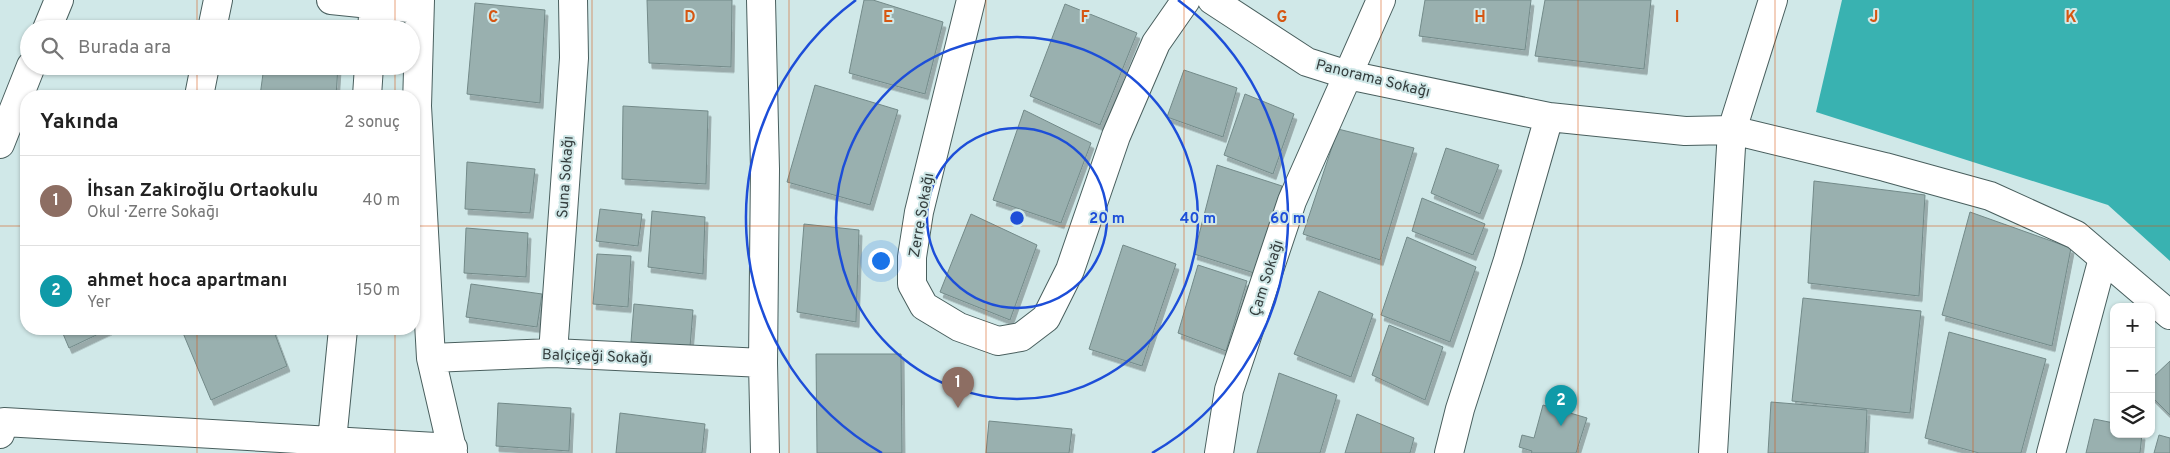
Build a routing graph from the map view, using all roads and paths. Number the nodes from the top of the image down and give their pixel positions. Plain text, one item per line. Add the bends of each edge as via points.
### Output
1 (59, 0) edge
2 (218, 0) edge
3 (331, 0) edge
4 (573, 0) edge
5 (761, 0) edge
6 (971, 0) edge
7 (1186, 0) edge
8 (1212, 0) edge
9 (1382, 0) edge
10 (1773, 0) edge
11 (420, 5) edge
12 (373, 17) edge
13 (51, 20) edge
14 (214, 20) edge
15 (420, 20) edge
16 (27, 75) edge
17 (204, 75) edge
18 (368, 75) edge
19 (418, 75) edge
20 (1348, 75) junction
21 (21, 90) edge
22 (201, 90) edge
23 (367, 90) edge
24 (417, 90) edge
25 (20, 94) edge
26 (1549, 117) junction
27 (1732, 130) junction
28 (0, 144) edge
29 (420, 160) edge
30 (2103, 258) junction
31 (2170, 316) edge
32 (342, 335) edge
33 (553, 353) junction
34 (431, 358) junction
35 (763, 363) junction
36 (0, 434) edge
37 (332, 442) junction
38 (453, 451) edge
39 (765, 453) edge
40 (1219, 453) edge
41 (1449, 453) edge
42 (1713, 453) edge
43 (2051, 453) edge

1 - 13 main road
2 - 14 main road
3 - 12 main road
4 - 33 main road, Suna Sokağı via 574,58
5 - 35 main road via 765,168
6 - 7 main road, Zerre Sokağı via 919,212 912,257 912,284 924,306 959,327 998,341 1021,337 1046,318 1070,270 1116,136 1156,43
8 - 20 main road, Panorama Sokağı via 1307,62
9 - 20 main road, Çam Sokağı
10 - 27 main road
11 - 12 main road
11 - 15 main road
16 - 21 main road
17 - 22 main road
18 - 23 main road
19 - 24 main road
20 - 26 main road, Panorama Sokağı
20 - 40 main road, Çam Sokağı via 1292,201 1229,390
25 - 28 main road
26 - 27 main road, Panorama Sokağı via 1685,131
26 - 41 main road
27 - 30 main road, Panorama Sokağı via 1990,196 2076,235
27 - 42 main road
29 - 34 main road
30 - 31 main road, Panorama Sokağı
30 - 43 main road
32 - 37 main road
33 - 34 main road, Balçiçeği Sokağı
33 - 35 main road, Balçiçeği Sokağı
34 - 38 main road
35 - 39 main road
36 - 37 main road via 4,422
37 - 38 main road

